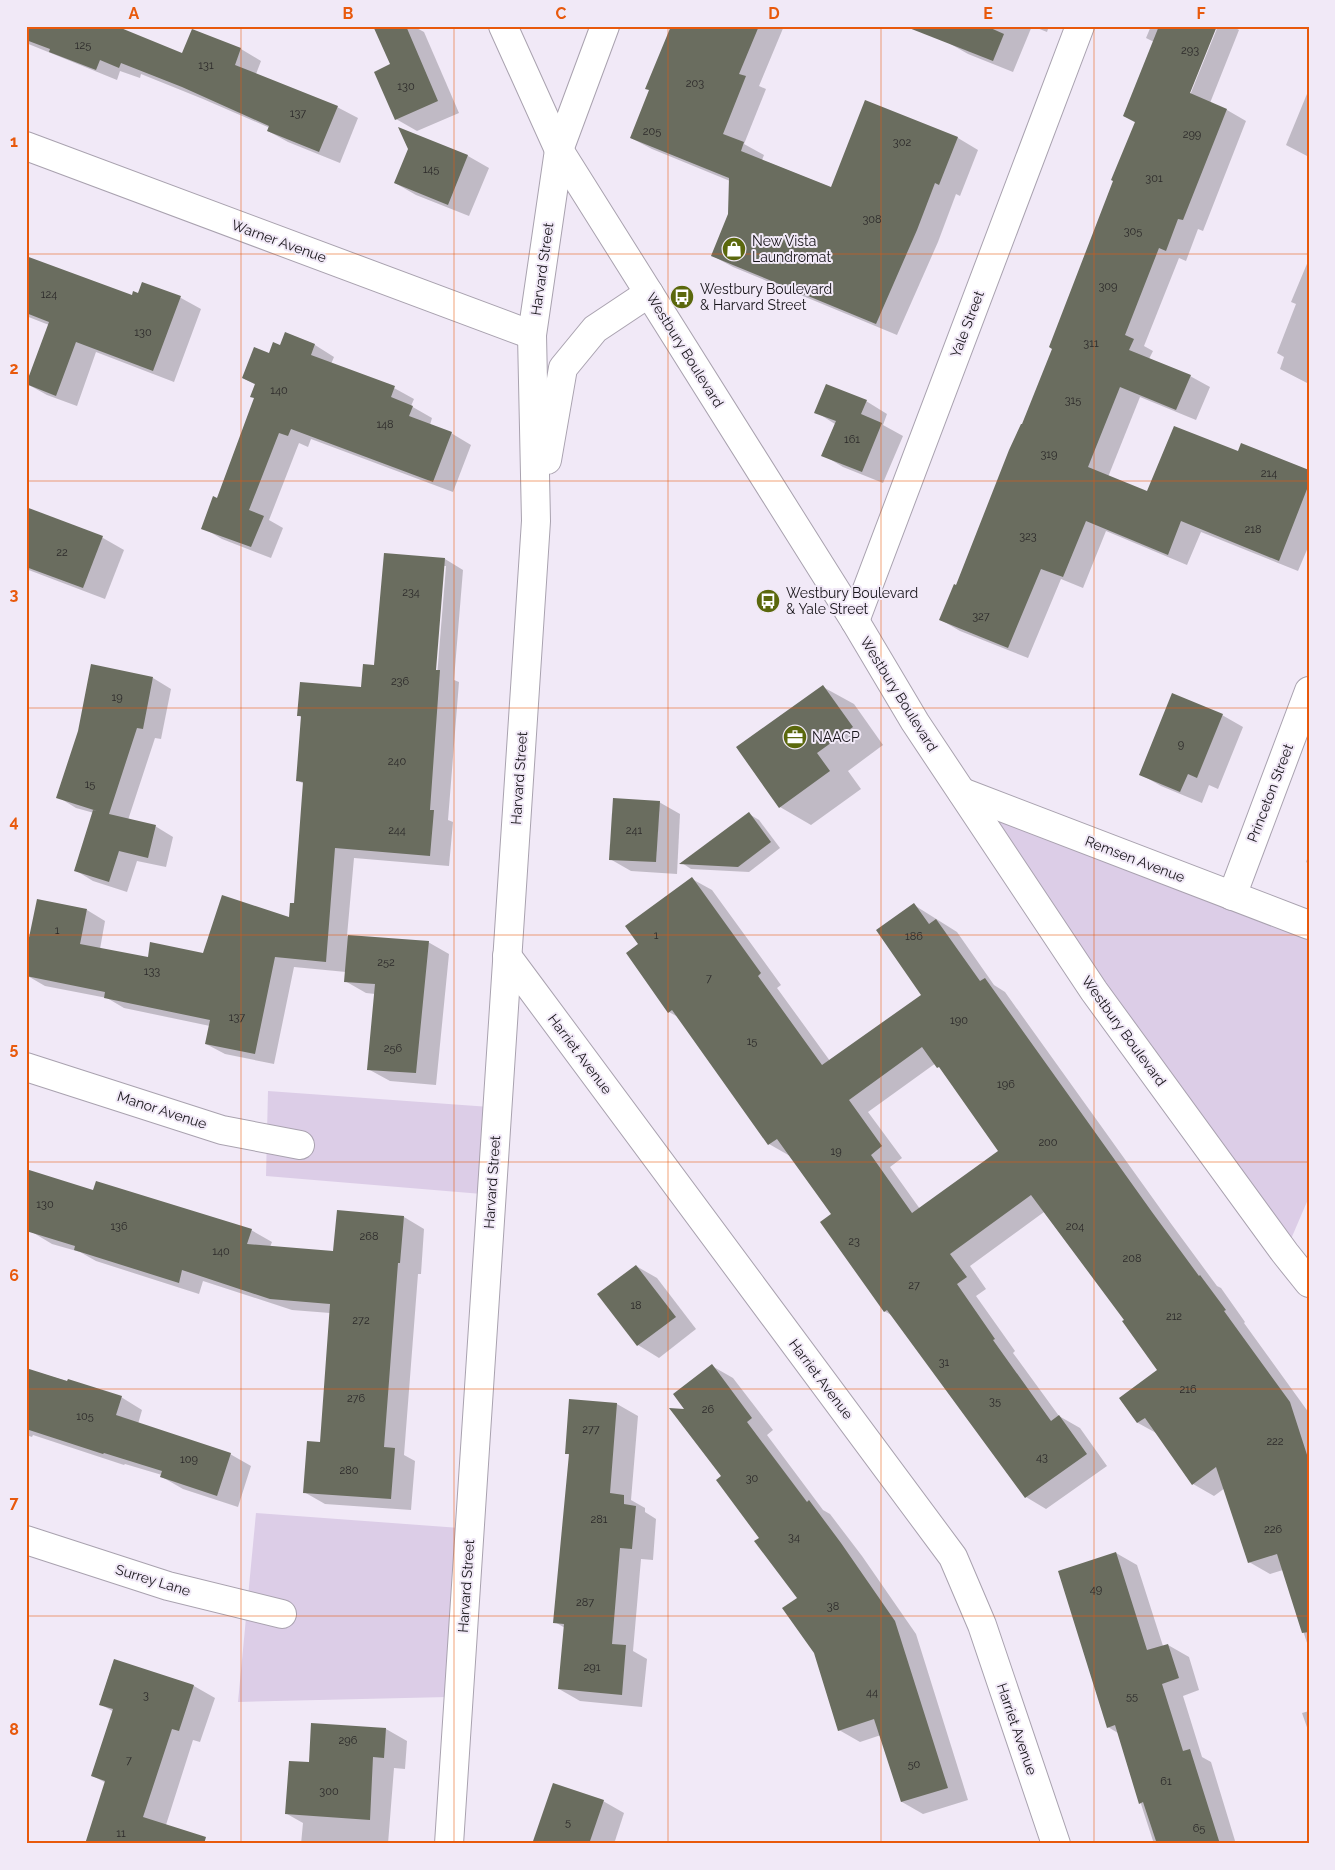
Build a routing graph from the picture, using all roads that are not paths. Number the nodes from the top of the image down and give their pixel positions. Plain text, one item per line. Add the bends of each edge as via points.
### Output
1 (503, 26) edge
2 (605, 26) edge
3 (1080, 26) edge
4 (26, 146) edge
5 (559, 150) junction
6 (649, 293) junction
7 (532, 335) junction
8 (536, 521) junction
9 (855, 622) junction
10 (1309, 691) edge
11 (962, 792) junction
12 (1232, 896) junction
13 (1309, 925) edge
14 (507, 956) junction
15 (26, 1067) edge
16 (300, 1144) dead end
17 (1309, 1283) edge
18 (26, 1540) edge
19 (282, 1614) dead end
20 (449, 1844) edge
21 (1056, 1844) edge

1 - 5 street, Westbury Boulevard
2 - 5 street, Harvard Street
3 - 9 street, Yale Street
4 - 7 street, Warner Avenue
5 - 6 street, Westbury Boulevard
5 - 7 street, Harvard Street
6 - 8 street, Harvard Street via 595,329 563,368
6 - 9 street, Westbury Boulevard
7 - 8 street, Harvard Street
8 - 14 street, Harvard Street
9 - 11 street, Westbury Boulevard via 914,722
10 - 12 street, Princeton Street
11 - 12 street, Remsen Avenue
11 - 17 street, Westbury Boulevard via 1094,991
12 - 13 street, Remsen Avenue
14 - 20 street, Harvard Street
14 - 21 street, Harriet Avenue via 953,1557 982,1625
15 - 16 street, Manor Avenue via 222,1130
18 - 19 street, Surrey Lane via 168,1586

